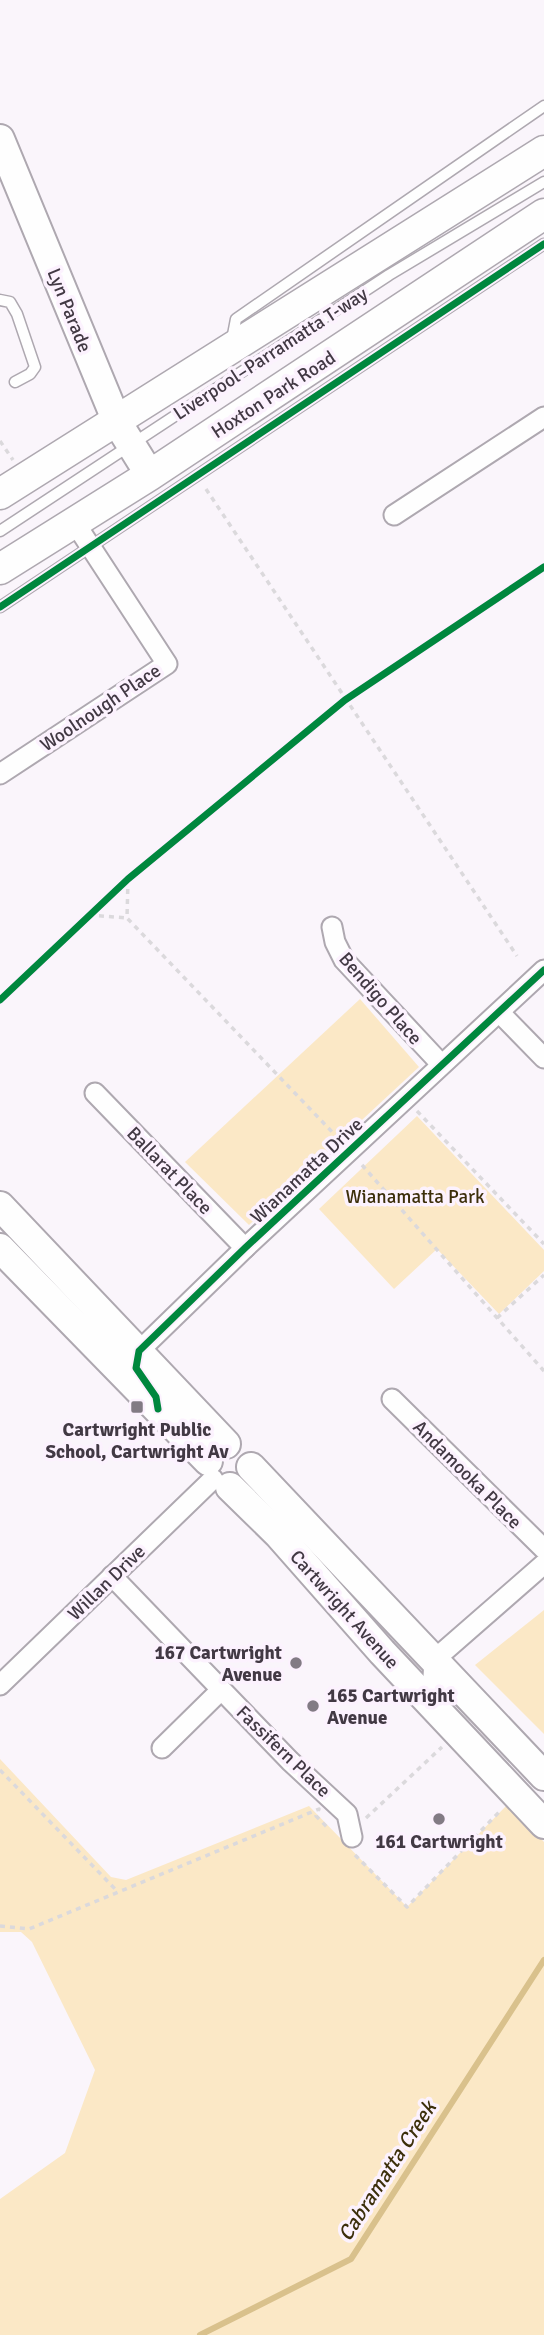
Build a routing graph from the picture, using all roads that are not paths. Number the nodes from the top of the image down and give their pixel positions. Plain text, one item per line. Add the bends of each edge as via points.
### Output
1 (544, 106) edge
2 (0, 139) edge
3 (544, 151) edge
4 (544, 182) edge
5 (544, 215) edge
6 (544, 244) edge
7 (0, 300) edge
8 (231, 347) junction
9 (15, 382) dead end
10 (544, 417) edge
11 (124, 433) junction
12 (150, 475) junction
13 (0, 494) edge
14 (394, 515) dead end
15 (0, 531) edge
16 (83, 534) junction
17 (0, 569) edge
18 (0, 607) edge
19 (0, 774) edge
20 (332, 927) dead end
21 (544, 970) edge
22 (500, 1013) junction
23 (544, 1058) edge
24 (440, 1064) junction
25 (95, 1093) dead end
26 (0, 1206) edge
27 (0, 1248) edge
28 (245, 1248) junction
29 (139, 1352) junction
30 (392, 1399) dead end
31 (158, 1409) junction
32 (219, 1468) junction
33 (544, 1549) edge
34 (544, 1564) edge
35 (112, 1576) junction
36 (382, 1652) junction
37 (434, 1660) junction
38 (0, 1685) edge
39 (220, 1690) junction
40 (445, 1730) junction
41 (162, 1748) dead end
42 (544, 1776) edge
43 (527, 1811) edge
44 (350, 1834) road end

1 - 8 lane via 236,319
2 - 11 street, Lyn Parade
3 - 8 main road
4 - 11 lane, Liverpool–Parramatta T-way
5 - 12 main road, Hoxton Park Road
6 - 16 lane
7 - 9 lane via 10,302 17,314 36,367
8 - 11 main road
10 - 14 street
11 - 12 street, Lyn Parade
11 - 13 main road
11 - 15 lane, Liverpool–Parramatta T-way
12 - 16 main road, Hoxton Park Road
16 - 17 main road, Hoxton Park Road
16 - 18 lane
16 - 19 street, Woolnough Place via 167,664
20 - 24 street, Bendigo Place via 344,960
21 - 22 street, Wianamatta Drive
22 - 23 street
22 - 24 street, Wianamatta Drive
24 - 28 street, Wianamatta Drive
25 - 28 street, Ballarat Place
26 - 29 street, Cartwright Avenue
27 - 31 street, Cartwright Avenue
28 - 29 street, Wianamatta Drive
29 - 31 street via 136,1368 156,1397
29 - 32 street, Cartwright Avenue
30 - 33 street, Andamooka Place
31 - 32 street, Cartwright Avenue
32 - 35 street, Willan Drive
32 - 36 street, Cartwright Avenue
32 - 37 street, Cartwright Avenue via 244,1450 251,1467
34 - 37 street
35 - 38 street, Willan Drive
35 - 39 street, Fassifern Place
36 - 37 street
36 - 40 street, Cartwright Avenue
37 - 40 street via 433,1677
37 - 42 street, Cartwright Avenue
39 - 41 street, Fassifern Place
39 - 44 street, Fassifern Place
40 - 43 street, Cartwright Avenue

